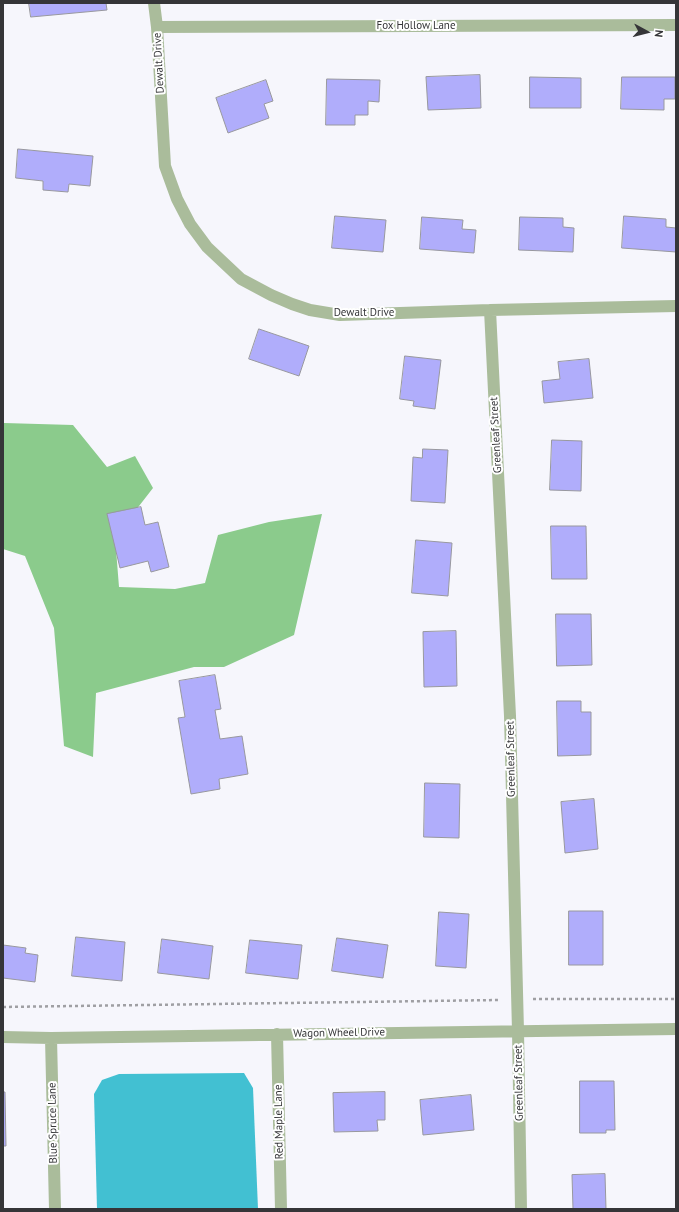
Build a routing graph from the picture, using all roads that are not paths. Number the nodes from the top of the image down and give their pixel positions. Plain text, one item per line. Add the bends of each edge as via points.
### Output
1 (154, 3) edge
2 (676, 25) edge
3 (157, 27) junction
4 (676, 306) edge
5 (490, 310) junction
6 (676, 1028) edge
7 (518, 1031) junction
8 (276, 1034) junction
9 (3, 1038) edge
10 (51, 1038) junction
11 (55, 1209) edge
12 (281, 1209) edge
13 (521, 1209) edge

1 - 3 street, Dewalt Drive
2 - 3 street, Fox Hollow Lane
3 - 5 street, Dewalt Drive via 165,166 177,199 190,224 207,247 241,279 292,304 340,315
4 - 5 street, Dewalt Drive
5 - 7 street, Greenleaf Street via 510,716
6 - 7 street, Wagon Wheel Drive
7 - 8 street, Wagon Wheel Drive
7 - 13 street, Greenleaf Street
8 - 10 street, Wagon Wheel Drive
8 - 12 street, Red Maple Lane
9 - 10 street, Wagon Wheel Drive
10 - 11 street, Blue Spruce Lane

